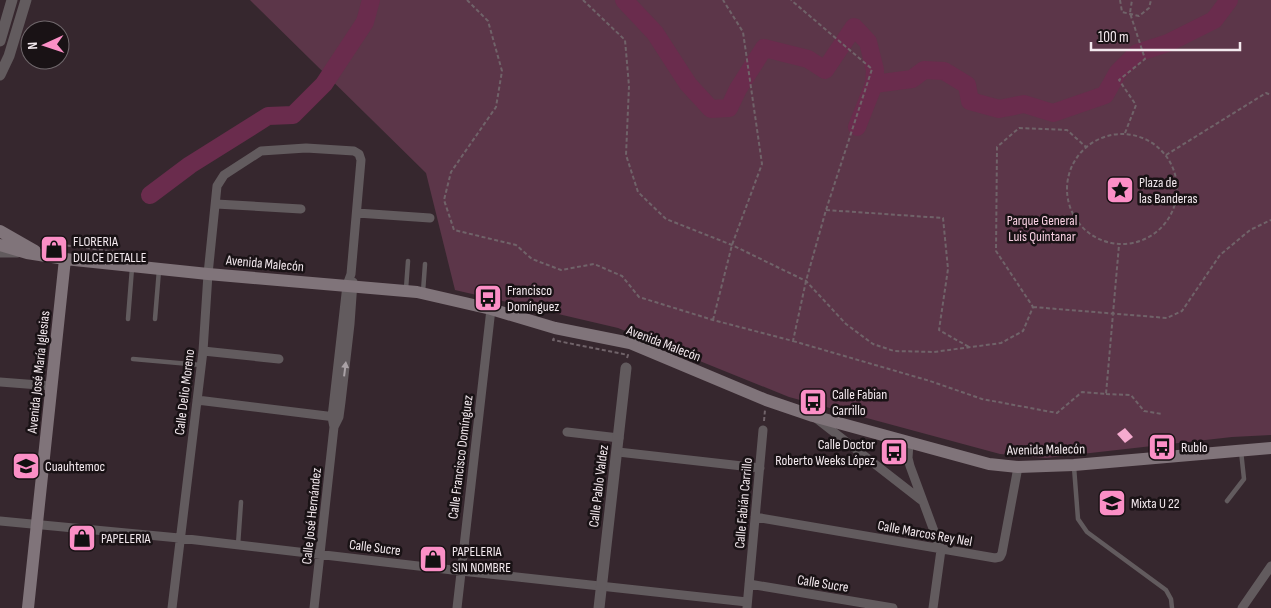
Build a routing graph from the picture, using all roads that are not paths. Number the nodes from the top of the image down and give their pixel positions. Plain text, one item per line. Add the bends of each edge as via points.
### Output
1 (12, 0) edge
2 (26, 0) edge
3 (0, 40) edge
4 (0, 75) edge
5 (306, 148) joint
6 (216, 204) junction
7 (301, 209) dead end
8 (357, 213) junction
9 (430, 218) dead end
10 (0, 231) edge
11 (0, 245) edge
12 (0, 254) edge
13 (33, 254) junction
14 (65, 259) junction
15 (408, 261) dead end
16 (425, 264) dead end
17 (132, 266) junction
18 (159, 269) junction
19 (208, 274) junction
20 (351, 282) junction
21 (406, 291) junction
22 (423, 293) junction
23 (491, 309) junction
24 (156, 318) dead end
25 (128, 319) dead end
26 (203, 351) junction
27 (133, 359) dead end
28 (278, 359) dead end
29 (201, 365) junction
30 (626, 368) road end
31 (0, 382) edge
32 (52, 386) junction
33 (197, 400) junction
34 (813, 416) junction
35 (335, 417) junction
36 (763, 430) road end
37 (567, 432) dead end
38 (619, 438) junction
39 (909, 443) junction
40 (1271, 448) edge
41 (1241, 450) junction
42 (618, 452) junction
43 (1074, 465) junction
44 (1018, 467) junction
45 (760, 468) junction
46 (921, 500) junction
47 (1227, 501) dead end
48 (241, 502) dead end
49 (755, 517) junction
50 (0, 521) edge
51 (36, 524) junction
52 (180, 538) junction
53 (238, 545) junction
54 (941, 550) junction
55 (320, 555) junction
56 (1271, 566) edge
57 (461, 572) junction
58 (749, 584) junction
59 (601, 587) junction
60 (747, 605) edge
61 (28, 608) edge
62 (172, 608) edge
63 (314, 608) edge
64 (457, 608) edge
65 (598, 608) edge
66 (893, 608) edge
67 (932, 608) edge
68 (1172, 608) edge
69 (1242, 608) edge

1 - 3 street
2 - 4 street via 10,56
5 - 6 street, Calle Delio Moreno via 261,151 224,175 218,186
5 - 8 street, Calle José Hernández via 359,154
6 - 7 street
6 - 19 street, Calle Delio Moreno
8 - 9 street
8 - 20 street, Calle José Hernández
10 - 13 main road, Avenida Malecón via 30,247
11 - 13 main road, Avenida Malecón
12 - 13 street
13 - 14 main road, Avenida Malecón
14 - 17 main road, Avenida Malecón
14 - 32 main road, Avenida José María Iglesias
15 - 21 lane
16 - 22 lane
17 - 18 main road, Avenida Malecón
17 - 25 lane
18 - 19 main road, Avenida Malecón
18 - 24 lane
19 - 20 main road, Avenida Malecón
19 - 26 street, Calle Delio Moreno
20 - 21 main road, Avenida Malecón
20 - 35 street, Calle José Hernández
21 - 22 main road, Avenida Malecón
22 - 23 main road, Avenida Malecón
23 - 34 main road, Avenida Malecón via 555,328 630,343 766,400
23 - 57 street, Calle Francisco Domínguez
26 - 28 street
26 - 29 street, Calle Delio Moreno
27 - 29 lane
29 - 33 street, Calle Delio Moreno
30 - 38 street, Calle Pablo Valdez
31 - 32 street
32 - 51 main road, Avenida José María Iglesias
33 - 35 street
33 - 52 street, Calle Delio Moreno
34 - 39 main road, Avenida Malecón
34 - 46 street
35 - 55 street, Calle José Hernández
36 - 45 street, Calle Fabián Carrillo
37 - 38 street
38 - 42 street, Calle Pablo Valdez
39 - 44 main road, Avenida Malecón via 989,464
39 - 46 street via 908,458
40 - 41 main road, Avenida Malecón
41 - 43 main road, Avenida Malecón
41 - 47 lane via 1244,478
42 - 45 street
42 - 59 street, Calle Pablo Valdez
43 - 44 main road, Avenida Malecón
43 - 68 lane via 1078,519 1087,532 1166,590
44 - 54 street, Calle Marcos Rey Nel via 1000,557
45 - 49 street, Calle Fabián Carrillo
46 - 54 street
48 - 53 lane
49 - 54 street, Calle Marcos Rey Nel
49 - 58 street, Calle Fabián Carrillo
50 - 51 street, Calle Sucre
51 - 52 street, Calle Sucre
51 - 61 main road, Avenida José María Iglesias
52 - 53 street, Calle Sucre
52 - 62 street, Calle Delio Moreno
53 - 55 street, Calle Sucre
54 - 67 street
55 - 57 street, Calle Sucre
55 - 63 street, Calle José Hernández
56 - 69 street
57 - 59 street, Calle Sucre
57 - 64 street, Calle Francisco Domínguez
58 - 60 street, Calle Fabián Carrillo
58 - 66 street, Calle Sucre
59 - 60 street, Calle Sucre
59 - 65 street, Calle Pablo Valdez

